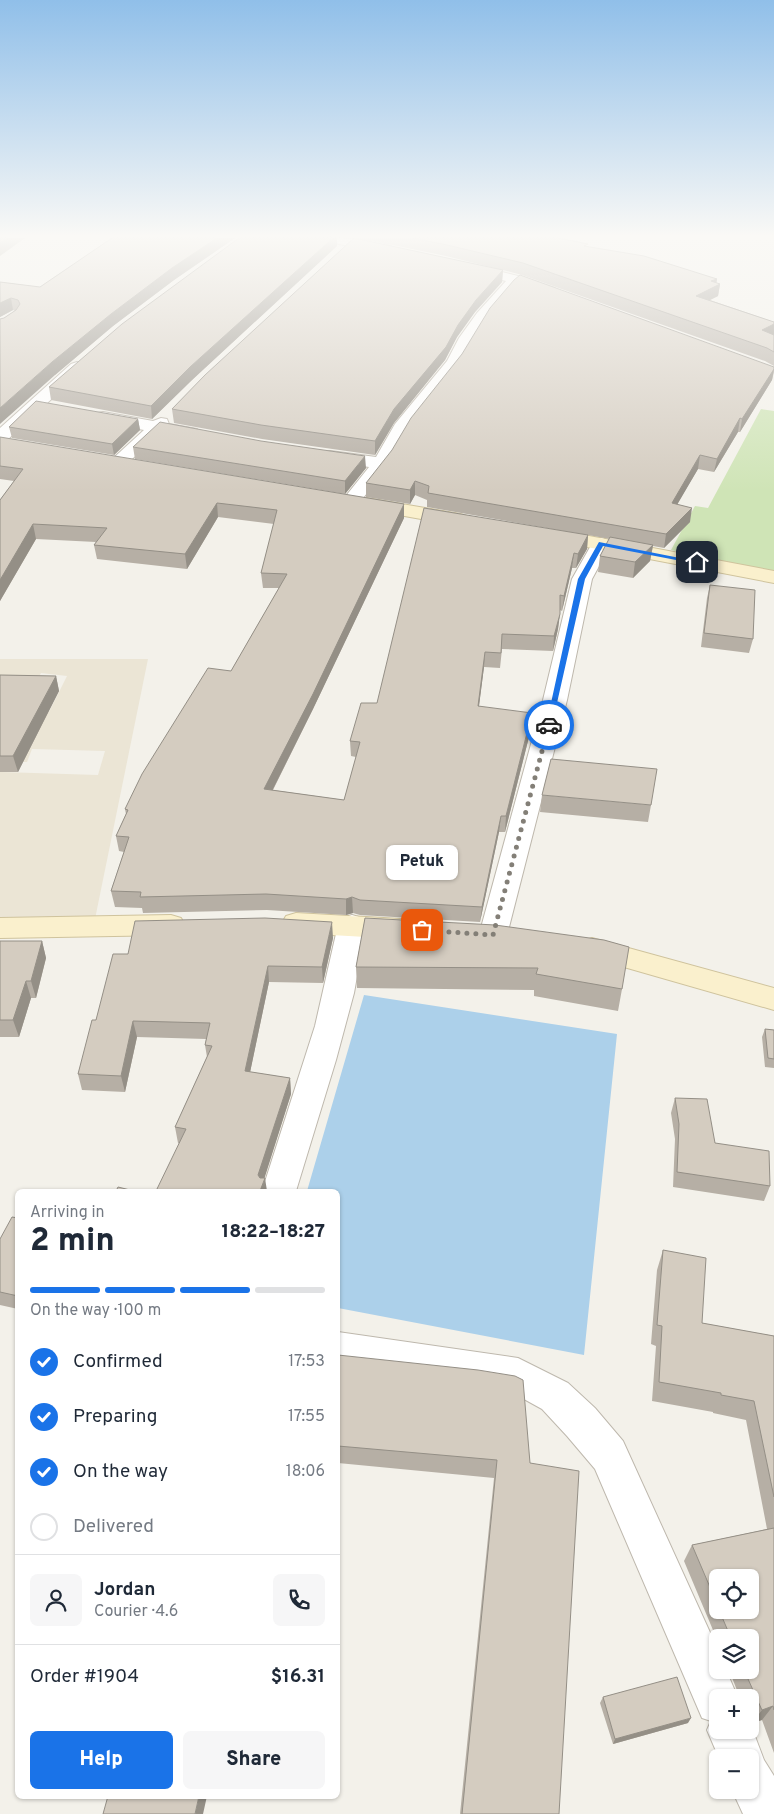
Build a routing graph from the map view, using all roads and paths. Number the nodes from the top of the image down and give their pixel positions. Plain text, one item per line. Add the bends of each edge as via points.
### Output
1 (477, 323) edge
2 (90, 356) edge
3 (35, 404) junction
4 (61, 409) edge
5 (90, 414) edge
6 (163, 421) junction
7 (205, 436) edge
8 (0, 437) edge
9 (0, 443) edge
10 (19, 446) edge
11 (317, 454) edge
12 (97, 460) edge
13 (117, 463) junction
14 (381, 463) junction
15 (136, 466) edge
16 (330, 498) edge
17 (350, 502) junction
18 (475, 522) edge
19 (533, 532) edge
20 (601, 544) junction
21 (774, 577) edge
22 (268, 922) edge
23 (192, 924) edge
24 (352, 925) junction
25 (0, 928) edge
26 (427, 930) edge
27 (465, 933) edge
28 (493, 935) junction
29 (523, 939) edge
30 (572, 946) edge
31 (774, 999) edge
32 (281, 1189) edge
33 (340, 1350) edge
34 (712, 1689) edge
35 (759, 1795) edge
36 (768, 1814) edge

1 - 14 street via 454,363 401,428
2 - 3 street
3 - 4 street
3 - 8 street
5 - 6 street
6 - 7 street
6 - 13 street
9 - 10 street
11 - 14 street
12 - 13 street
13 - 15 street
14 - 17 street
16 - 17 street
17 - 18 street
19 - 20 street
20 - 21 street
20 - 28 street via 582,579 555,700
22 - 24 street
23 - 25 street
24 - 26 street
24 - 32 street via 347,962
27 - 28 street
28 - 29 street
30 - 31 street via 601,950
33 - 34 street via 518,1376 555,1396 609,1455
35 - 36 street

